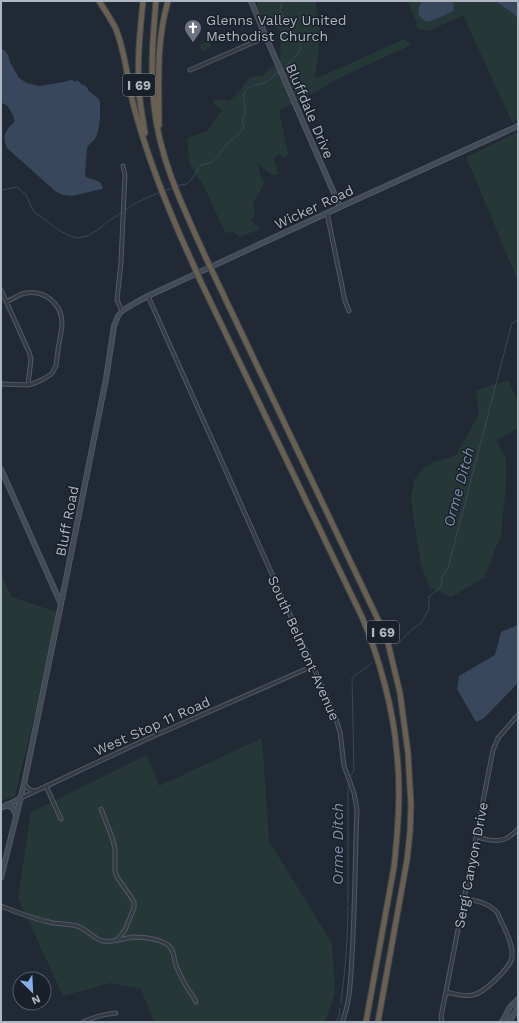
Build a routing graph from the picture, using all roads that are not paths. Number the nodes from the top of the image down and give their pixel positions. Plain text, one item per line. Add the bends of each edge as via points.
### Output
1 (99, 1) edge
2 (143, 1) edge
3 (156, 1) edge
4 (168, 1) edge
5 (251, 1) edge
6 (266, 37) junction
7 (190, 70) dead end
8 (518, 126) edge
9 (159, 138) junction
10 (123, 166) dead end
11 (152, 168) junction
12 (340, 207) junction
13 (327, 214) junction
14 (1, 290) edge
15 (148, 296) junction
16 (6, 302) junction
17 (122, 311) junction
18 (349, 311) dead end
19 (1, 384) edge
20 (28, 385) junction
21 (1, 469) edge
22 (62, 604) junction
23 (313, 666) junction
24 (518, 715) edge
25 (24, 784) junction
26 (46, 786) junction
27 (35, 791) junction
28 (21, 798) junction
29 (6, 805) junction
30 (1, 808) edge
31 (101, 809) dead end
32 (16, 815) junction
33 (61, 819) dead end
34 (518, 829) edge
35 (476, 836) junction
36 (1, 878) edge
37 (464, 898) junction
38 (1, 906) edge
39 (117, 940) junction
40 (446, 992) junction
41 (518, 999) edge
42 (196, 1002) dead end
43 (518, 1008) edge
44 (116, 1013) dead end
45 (83, 1022) edge
46 (342, 1022) edge
47 (366, 1022) edge
48 (378, 1022) edge
49 (442, 1022) edge
50 (502, 1022) edge
51 (509, 1022) edge

1 - 11 highway via 120,41 134,107
2 - 11 highway, I 69 via 138,60 139,92
3 - 9 highway, I 69 via 152,77
4 - 9 highway via 158,63
5 - 6 street, Bluffdale Drive
6 - 7 street
6 - 12 street, Bluffdale Drive
8 - 12 street, Wicker Road
9 - 48 highway, I 69, bridge via 181,202 206,258 388,643 400,692 411,805 407,860
10 - 17 street via 124,203 118,300
11 - 47 highway, I 69, bridge via 200,280 362,617 390,706 397,754 397,838
12 - 13 street, Wicker Road
13 - 15 street, Wicker Road
13 - 18 street
14 - 16 street
15 - 17 street, Wicker Road
15 - 23 street, South Belmont Avenue
16 - 20 street via 31,359
16 - 20 street via 34,293 52,300 61,315 56,366 50,376
17 - 22 street, Bluff Road via 114,326
19 - 20 street
21 - 22 street
22 - 25 street, Bluff Road
23 - 26 street, West Stop 11 Road
23 - 46 street, South Belmont Avenue via 338,724 344,766 357,806 351,967
24 - 35 street, Sergi Canyon Drive via 495,744
25 - 27 street
25 - 28 street, Bluff Road
26 - 27 street, West Stop 11 Road
26 - 33 street
27 - 28 street, West Stop 11 Road
28 - 29 street, West Stop 11 Road
28 - 32 street, Bluff Road
29 - 30 street, West Stop 11 Road
29 - 32 street via 13,808
31 - 39 street via 115,849 117,877 134,902 125,930
32 - 36 street, Bluff Road
34 - 35 street via 504,839
35 - 37 street, Sergi Canyon Drive
37 - 40 street, Sergi Canyon Drive
37 - 40 street via 496,910 511,944 512,958 489,987 480,993 461,996
38 - 39 street via 32,918 76,926 101,941
39 - 42 street via 144,937 170,946 176,966
40 - 49 street, Sergi Canyon Drive
41 - 50 street
43 - 51 street
44 - 45 street via 104,1014

